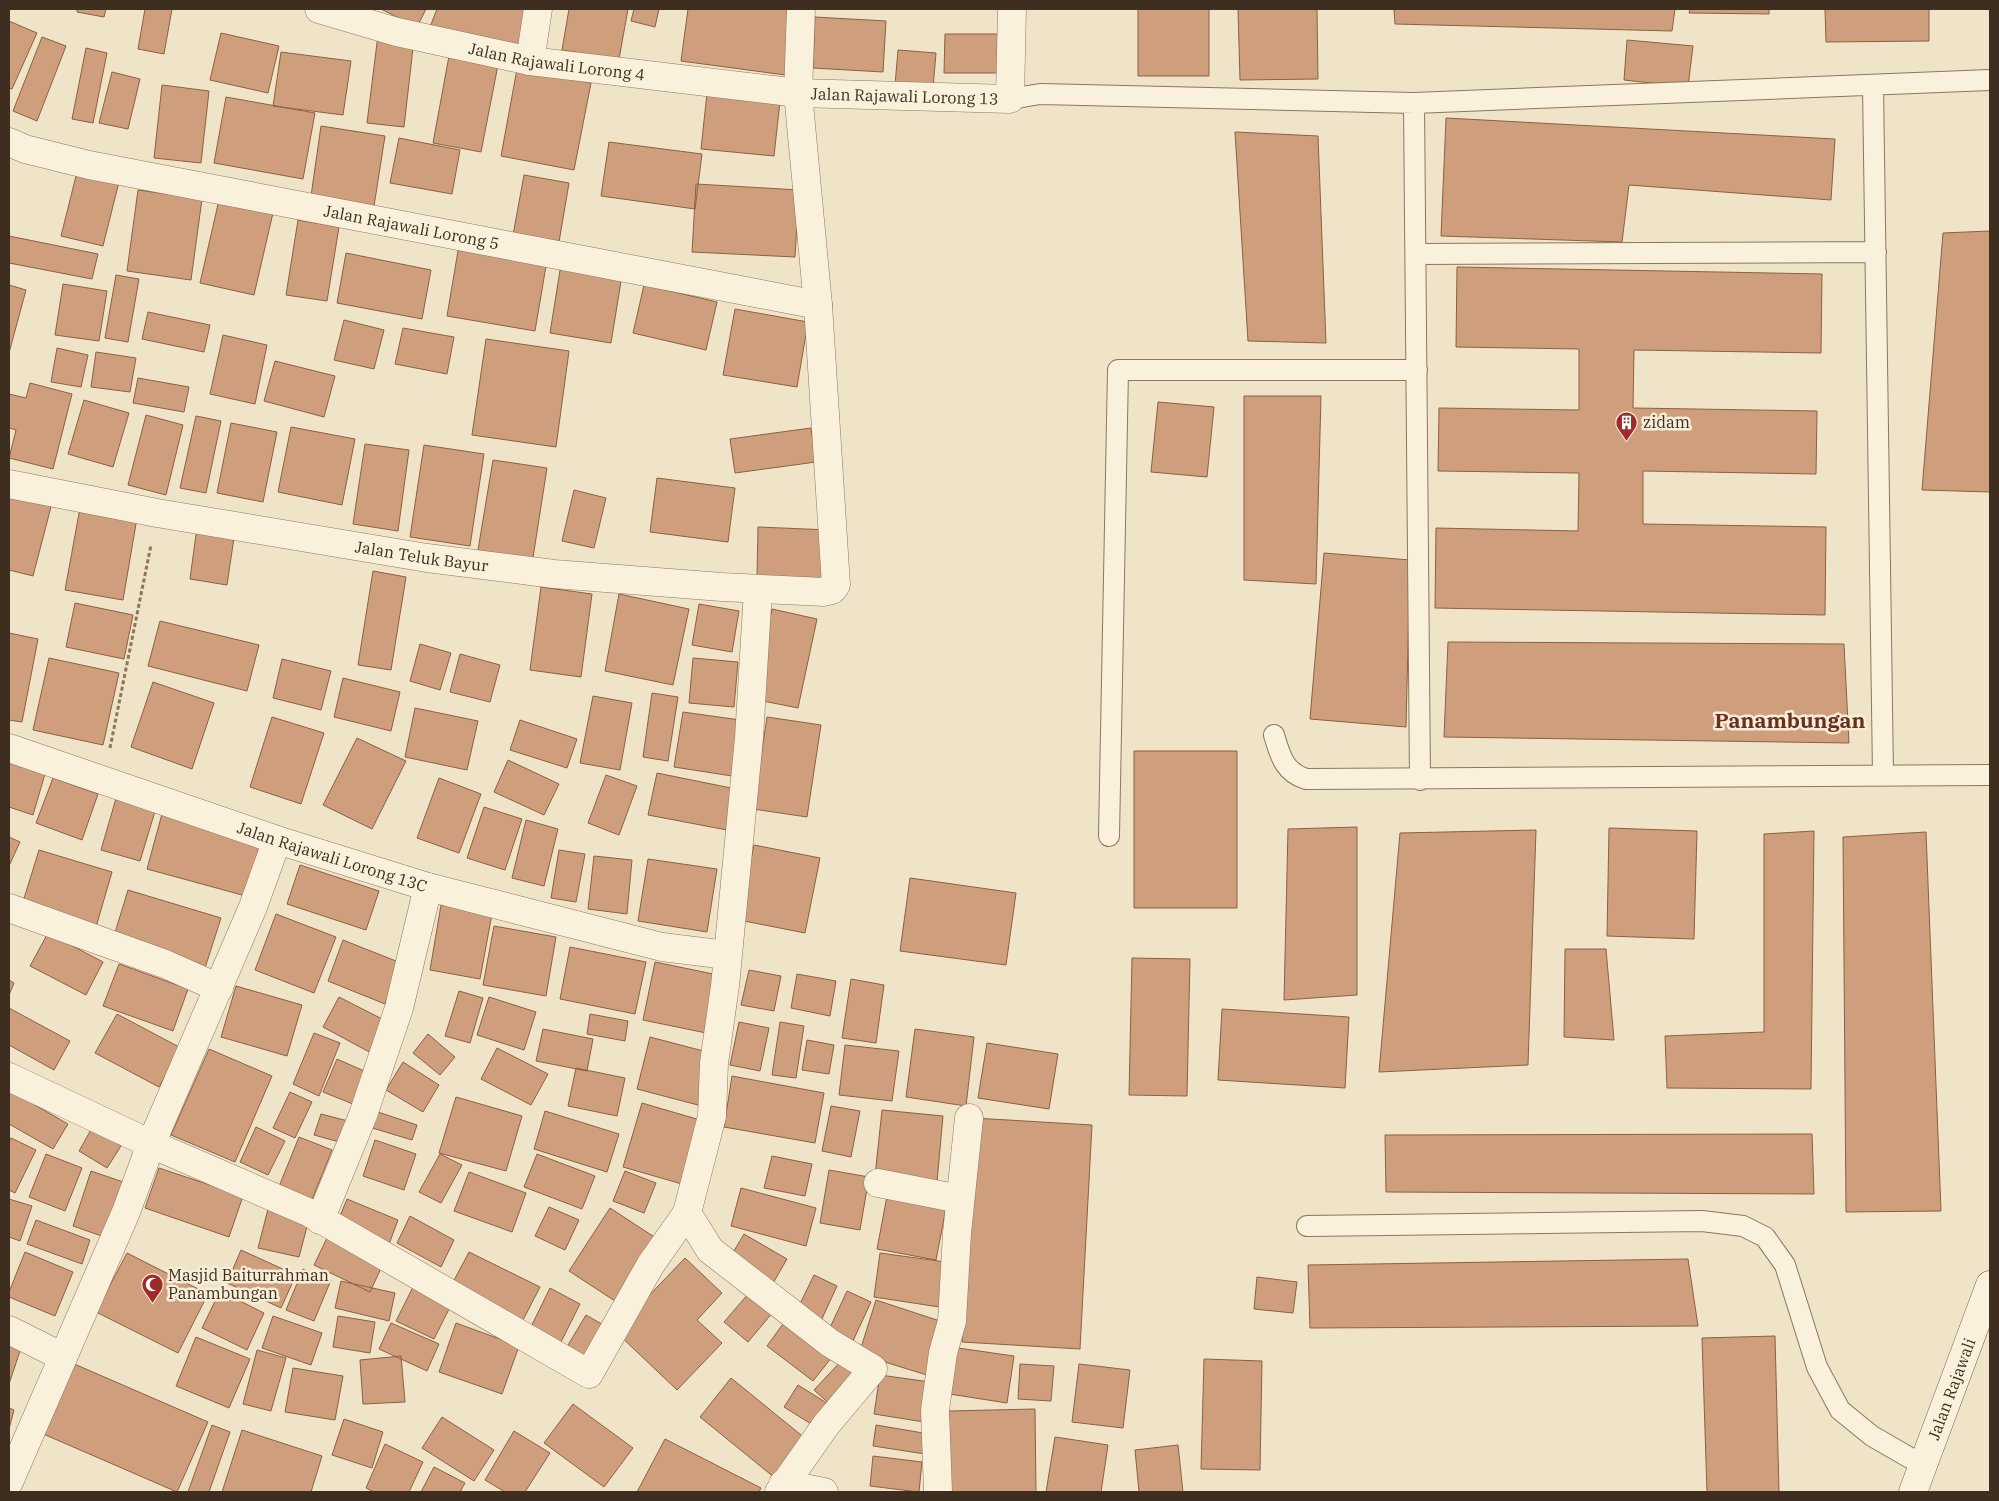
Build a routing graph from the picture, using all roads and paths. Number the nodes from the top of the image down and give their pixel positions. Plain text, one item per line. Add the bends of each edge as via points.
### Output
1 (319, 9) edge
2 (538, 9) edge
3 (801, 9) edge
4 (1012, 9) edge
5 (530, 61) junction
6 (1990, 80) edge
7 (1873, 86) junction
8 (798, 94) junction
9 (1010, 99) junction
10 (1414, 103) junction
11 (9, 142) edge
12 (1876, 252) junction
13 (1416, 254) junction
14 (818, 305) junction
15 (1417, 370) junction
16 (9, 484) edge
17 (157, 513) junction
18 (758, 590) junction
19 (1274, 736) dead end
20 (9, 748) edge
21 (1883, 774) junction
22 (1990, 775) edge
23 (1420, 780) junction
24 (103, 782) junction
25 (1110, 836) dead end
26 (277, 840) junction
27 (428, 887) junction
28 (9, 908) edge
29 (727, 955) junction
30 (219, 988) junction
31 (9, 1077) edge
32 (969, 1118) dead end
33 (151, 1144) junction
34 (878, 1183) dead end
35 (960, 1199) junction
36 (687, 1213) junction
37 (320, 1220) junction
38 (1307, 1226) dead end
39 (1989, 1289) edge
40 (9, 1330) edge
41 (63, 1357) junction
42 (1924, 1466) junction
43 (9, 1482) edge
44 (781, 1488) edge
45 (824, 1492) edge
46 (938, 1492) edge
47 (1913, 1492) edge

1 - 5 street, Jalan Rajawali Lorong 4 via 397,32
2 - 5 street
3 - 8 street
4 - 9 street, Jalan Rajawali Lorong 13
5 - 8 street, Jalan Rajawali Lorong 4
6 - 7 lane
7 - 10 lane
7 - 12 lane
8 - 9 street, Jalan Rajawali Lorong 13
8 - 14 street
9 - 10 lane via 1040,94
10 - 13 lane
11 - 14 street, Jalan Rajawali Lorong 5 via 98,167
12 - 13 lane
12 - 21 lane
13 - 15 lane
14 - 18 street, Jalan Teluk Bayur via 836,585 824,592
15 - 23 lane
15 - 25 lane via 1118,370
16 - 17 street, Jalan Teluk Bayur
17 - 18 street, Jalan Teluk Bayur via 426,558 554,574
17 - 24 path
18 - 29 street via 749,738
19 - 23 lane via 1288,769 1306,779
20 - 24 street, Jalan Rajawali Lorong 13C
21 - 22 lane
21 - 23 lane
24 - 26 street, Jalan Rajawali Lorong 13C
26 - 27 street, Jalan Rajawali Lorong 13C
26 - 30 street
27 - 29 street, Jalan Rajawali Lorong 13C via 662,947
27 - 37 street via 399,1008 363,1115
28 - 30 street via 165,964
29 - 36 street via 714,1063 712,1116
30 - 33 street
31 - 33 street
32 - 35 street
33 - 37 street
33 - 41 street via 126,1212
34 - 35 street
35 - 46 street via 952,1321 943,1352 935,1410
36 - 37 street via 651,1264 589,1374
36 - 44 street via 710,1250 830,1343 873,1369 826,1425
38 - 42 lane via 1702,1221 1743,1226 1765,1238 1785,1265 1817,1367 1840,1410 1872,1436
39 - 42 street, Jalan Rajawali
40 - 41 street
41 - 43 street
42 - 47 street, Jalan Rajawali
44 - 45 street

